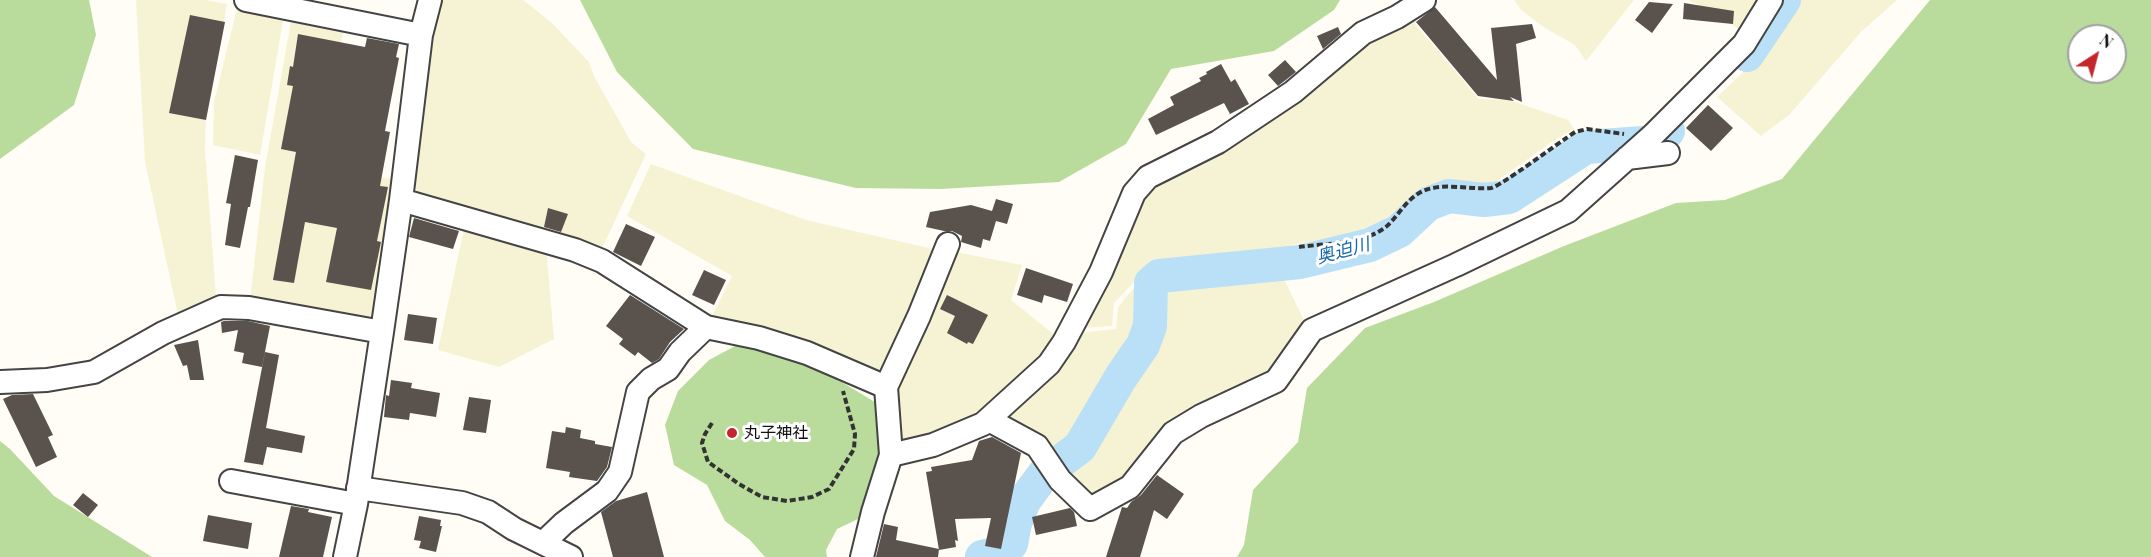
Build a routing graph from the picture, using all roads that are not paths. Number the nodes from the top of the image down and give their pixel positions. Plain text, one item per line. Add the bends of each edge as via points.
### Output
1 (246, 0) edge
2 (430, 0) edge
3 (1424, 0) edge
4 (1771, 0) edge
5 (421, 35) junction
6 (1668, 153) dead end
7 (1627, 158) junction
8 (401, 200) junction
9 (948, 244) dead end
10 (706, 327) junction
11 (382, 332) junction
12 (0, 382) edge
13 (886, 387) junction
14 (989, 420) junction
15 (891, 455) junction
16 (231, 481) dead end
17 (357, 496) junction
18 (543, 543) junction
19 (345, 557) edge
20 (571, 557) edge
21 (862, 557) edge

1 - 5 street
2 - 5 street
3 - 14 street via 1363,33 1293,92 1218,142 1148,177 1134,193 1101,272 1064,342 1049,364
4 - 7 street via 1744,44
5 - 8 street
6 - 7 street
7 - 14 street via 1568,211 1312,330 1276,381 1201,416 1173,434 1130,487 1090,509 1060,480 1037,446
8 - 10 street via 602,261
8 - 11 street
9 - 13 street
10 - 13 street via 759,338 831,362
10 - 18 street via 668,369 638,392 620,472 607,491
11 - 12 street via 249,308 221,307 163,333 94,372
11 - 17 street
13 - 15 street
14 - 15 street via 933,445
15 - 21 street
16 - 17 street
17 - 18 street via 462,503 488,512
17 - 19 street
18 - 20 street

